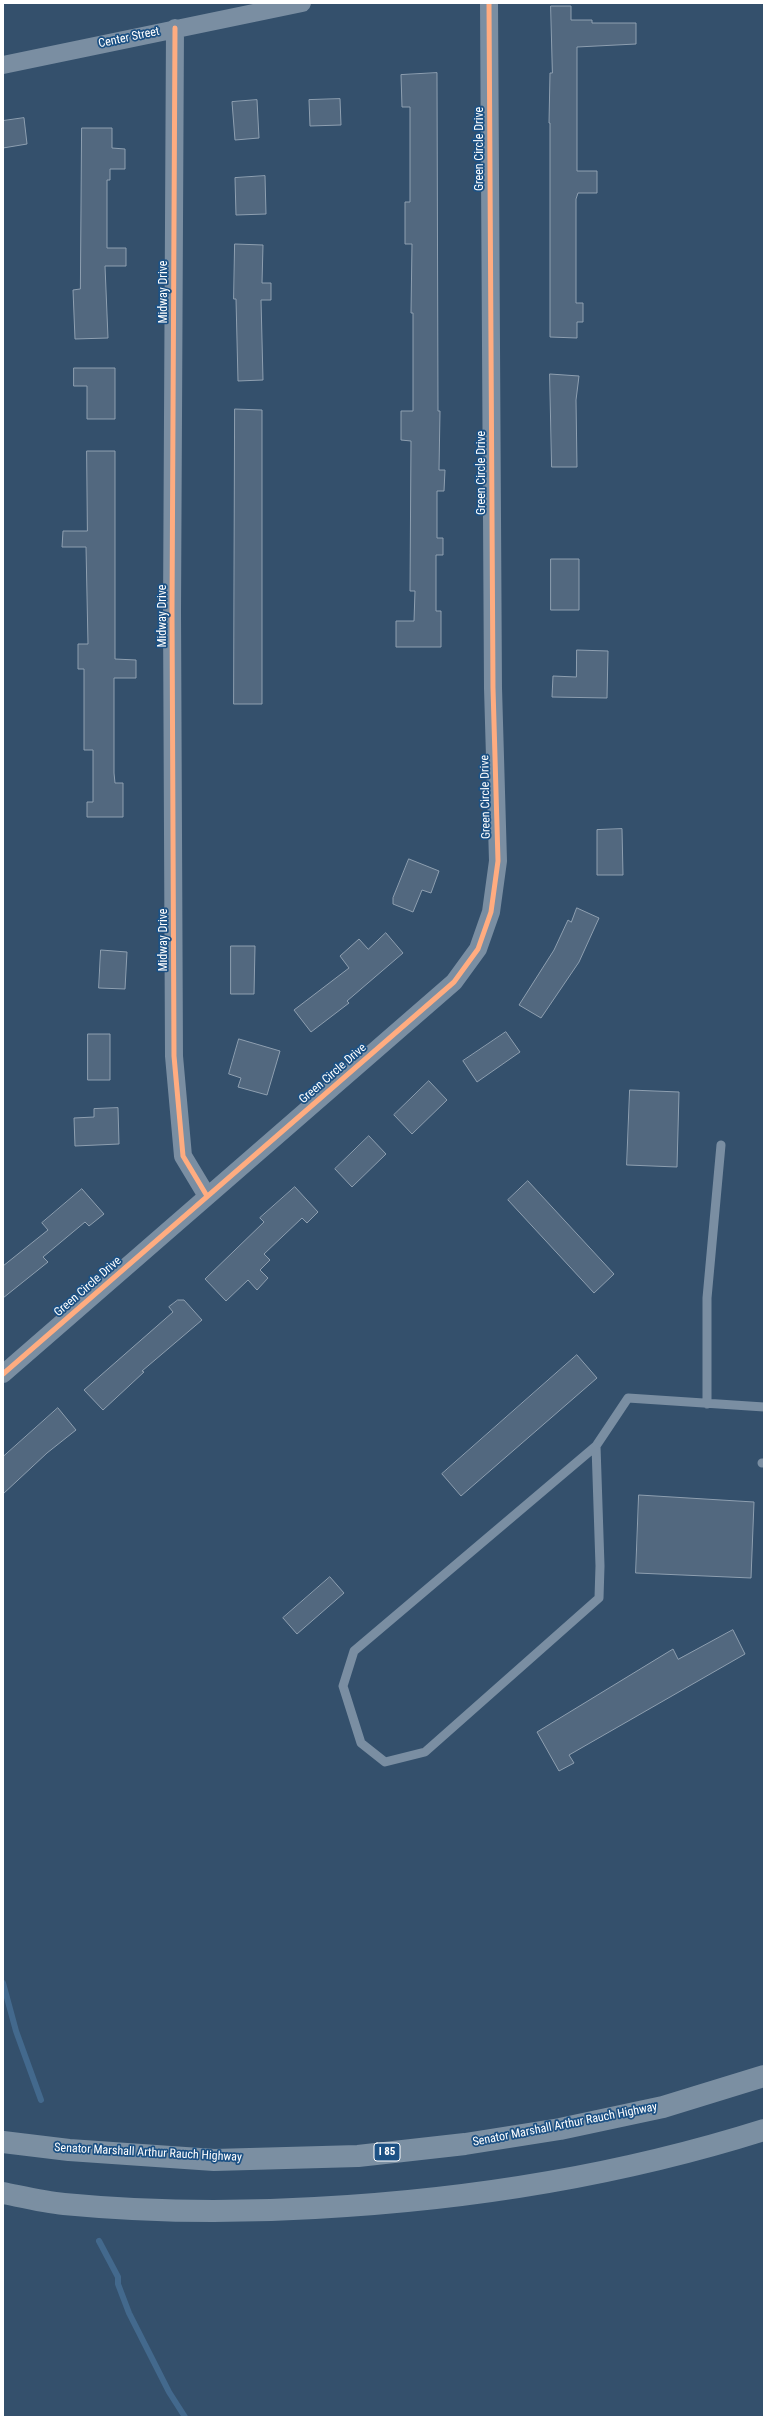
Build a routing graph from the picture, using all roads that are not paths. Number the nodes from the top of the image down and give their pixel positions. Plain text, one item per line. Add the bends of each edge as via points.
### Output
1 (302, 3) edge
2 (489, 3) edge
3 (175, 28) junction
4 (3, 65) edge
5 (721, 1145) dead end
6 (207, 1196) junction
7 (3, 1374) edge
8 (707, 1404) junction
9 (764, 1407) edge
10 (596, 1446) junction
11 (764, 2076) edge
12 (764, 2130) edge
13 (3, 2142) edge
14 (3, 2193) edge

1 - 3 street, Center Street
2 - 6 street, Green Circle Drive via 493,688 498,861 491,912 478,949 454,982
3 - 4 street, Center Street
3 - 6 street, Midway Drive via 172,611 174,1056 184,1156
5 - 8 lane via 707,1298
6 - 7 street, Green Circle Drive
8 - 9 lane
8 - 10 lane via 628,1398
10 - 10 lane via 354,1651 343,1686 361,1743 385,1762 425,1752 599,1598
11 - 13 highway, Senator Marshall Arthur Rauch Highway / I 85 via 663,2107 560,2129 465,2144 358,2156 214,2160 69,2150
12 - 14 highway via 692,2153 560,2182 391,2204 262,2211 166,2210 62,2204

